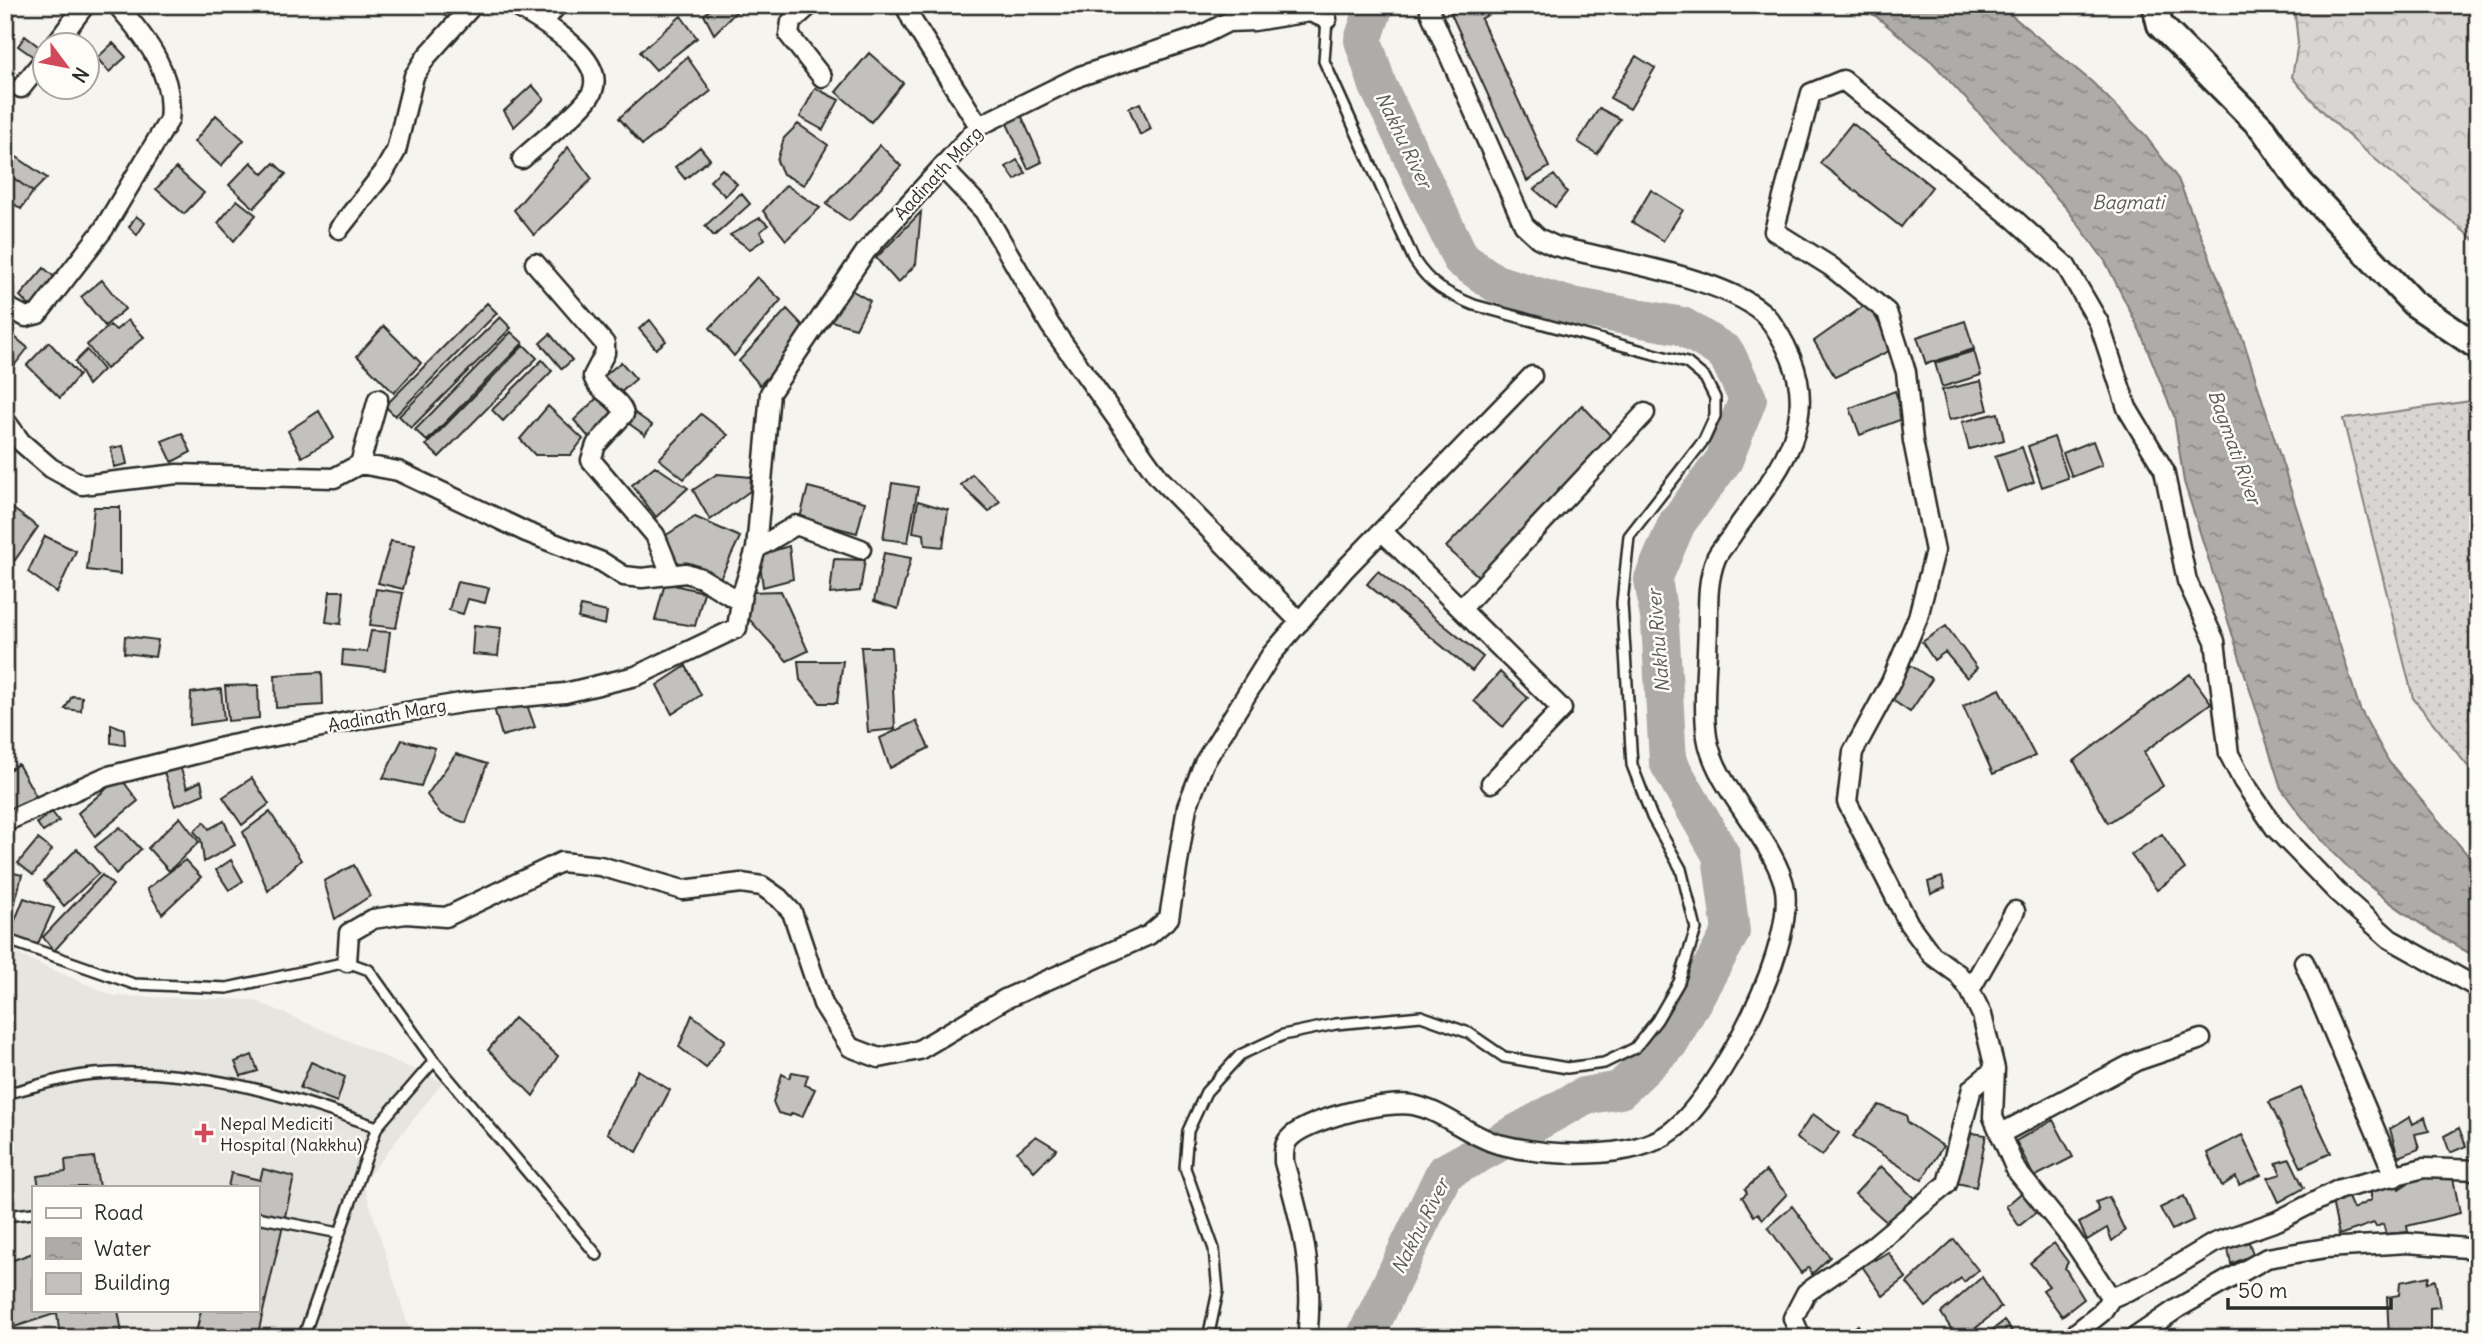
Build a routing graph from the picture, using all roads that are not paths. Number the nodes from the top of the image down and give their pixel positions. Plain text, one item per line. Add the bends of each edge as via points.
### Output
1 (85, 5) edge
2 (117, 5) edge
3 (473, 5) edge
4 (514, 5) edge
5 (557, 5) edge
6 (810, 5) edge
7 (905, 5) edge
8 (1432, 5) edge
9 (2155, 5) edge
10 (1327, 19) joint
11 (543, 23) junction
12 (65, 32) edge
13 (32, 74) edge
14 (822, 77) dead end
15 (21, 88) dead end
16 (979, 126) junction
17 (522, 159) dead end
18 (942, 167) junction
19 (339, 229) dead end
20 (536, 262) dead end
21 (5, 306) edge
22 (2478, 347) edge
23 (1532, 376) dead end
24 (378, 399) dead end
25 (1645, 414) dead end
26 (5, 420) edge
27 (360, 464) junction
28 (1381, 531) junction
29 (756, 549) junction
30 (861, 549) dead end
31 (671, 573) junction
32 (741, 598) junction
33 (1461, 609) junction
34 (1300, 622) junction
35 (1491, 783) dead end
36 (5, 822) edge
37 (2015, 911) dead end
38 (5, 939) edge
39 (346, 962) junction
40 (2304, 962) dead end
41 (2478, 988) edge
42 (1970, 990) junction
43 (2201, 1039) dead end
44 (434, 1061) junction
45 (1995, 1069) junction
46 (5, 1094) edge
47 (377, 1126) junction
48 (2000, 1133) junction
49 (2478, 1170) edge
50 (2395, 1177) junction
51 (32, 1213) edge
52 (5, 1216) edge
53 (259, 1217) edge
54 (340, 1234) junction
55 (2478, 1249) edge
56 (597, 1255) dead end
57 (2110, 1298) junction
58 (2074, 1336) edge
59 (303, 1338) edge
60 (1208, 1338) edge
61 (1307, 1338) edge
62 (1801, 1338) edge
63 (2134, 1338) edge

1 - 12 street
2 - 21 street via 149,41 172,100 169,120 103,230 38,314 26,317
3 - 19 street via 414,76 396,151
4 - 11 street
5 - 11 street
6 - 14 street via 791,22 789,35
7 - 16 street
8 - 61 street via 1430,12 1524,225 1555,246 1722,288 1763,313 1791,358 1803,395 1796,439 1717,556 1708,587 1707,738 1718,767 1766,842 1785,885 1783,929 1772,970 1753,1011 1711,1082 1672,1131 1644,1146 1605,1156 1498,1143 1410,1104 1362,1109 1313,1123 1290,1137 1284,1162 1306,1236 1311,1304
9 - 22 street via 2160,25 2263,129 2298,180 2413,303
10 - 16 street, Aadinath Marg via 1310,12 1228,22 1196,38 1080,75
10 - 60 lane via 1324,61 1426,279 1444,293 1474,305 1687,363 1705,377 1715,398 1715,416 1704,440 1629,536 1622,603 1632,765 1652,817 1681,869 1696,929 1679,982 1657,1020 1634,1048 1604,1063 1567,1068 1504,1057 1469,1033 1422,1016 1336,1024 1283,1035 1240,1055 1206,1092 1188,1131 1185,1168 1214,1250 1218,1291
11 - 17 street via 579,51 593,68 596,82 589,96
13 - 15 street
16 - 18 street, Aadinath Marg
18 - 29 street, Aadinath Marg via 866,251 770,393
18 - 34 street via 984,211 1049,325 1159,478
20 - 31 street via 605,344 593,376 595,383 623,406 624,414 596,445 591,460 655,535
23 - 28 street
24 - 27 street
25 - 33 street
26 - 27 street via 21,442 51,468 82,485 177,474 334,478
27 - 31 street via 398,471 624,576
28 - 33 street
28 - 34 street
29 - 30 street via 796,526
29 - 32 street, Aadinath Marg
31 - 32 street via 701,578
32 - 36 street, Aadinath Marg via 737,628 636,676 565,692 467,702 231,745 105,777
33 - 35 street via 1562,709
34 - 39 street via 1271,655 1204,763 1186,807 1169,918 1150,934 1004,999 919,1050 879,1058 850,1047 823,1004 792,912 762,886 741,883 683,890 600,866 561,862 446,917 406,914 373,919 349,933
37 - 42 street
38 - 39 lane via 134,984 227,988
39 - 44 lane via 369,970
40 - 50 street
41 - 42 street via 2390,939 2275,828 2243,781 2229,754 2215,641 2188,581 2164,470 2127,408 2099,323 2066,266 1843,79 1811,93 1774,231 1830,266 1887,312 1906,372 1913,441 1935,551 1918,617 1891,682 1853,752 1847,802 1909,924 1932,955 1958,974
42 - 45 street via 1982,1015
43 - 48 street via 2139,1060
44 - 47 lane
44 - 56 lane
45 - 48 street via 1993,1117
45 - 62 street via 1972,1088 1947,1184 1867,1251 1807,1293 1793,1318
46 - 47 lane via 91,1074 141,1072 213,1078
47 - 54 lane
48 - 57 street via 2016,1170 2071,1238
49 - 50 street via 2424,1167
50 - 57 street via 2340,1189 2277,1221 2232,1235 2150,1282
51 - 52 lane
53 - 54 lane
54 - 59 lane
55 - 63 street via 2408,1243 2326,1248 2267,1258
57 - 58 street via 2101,1313

